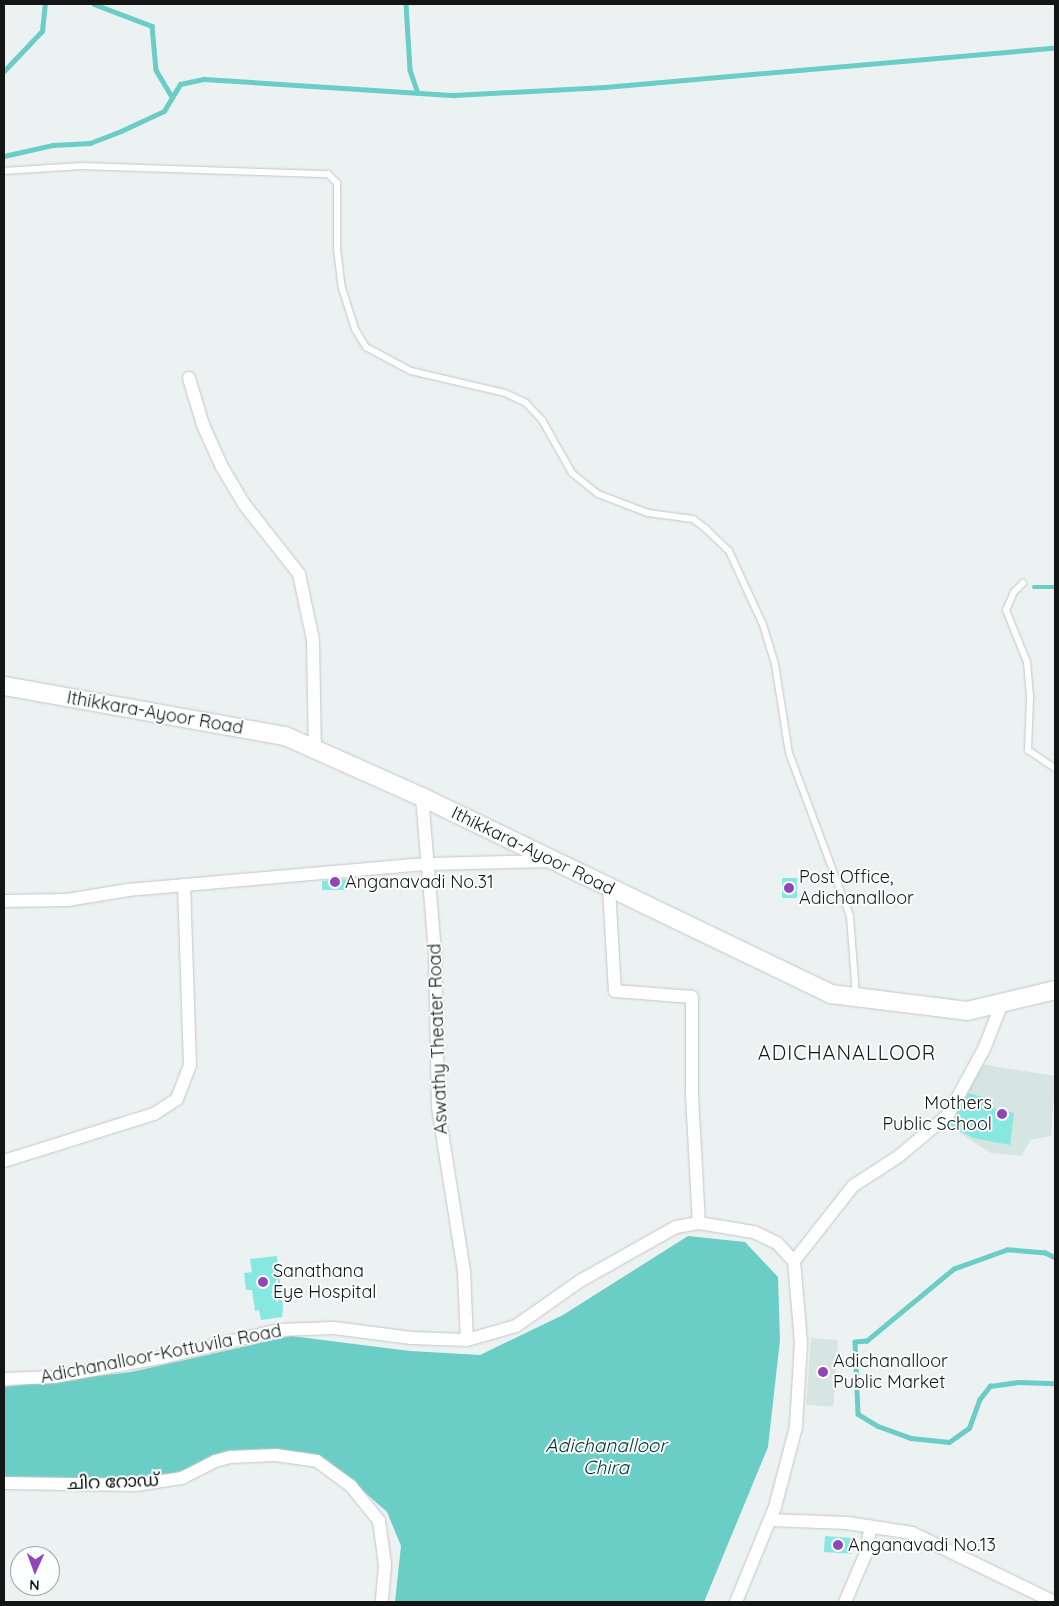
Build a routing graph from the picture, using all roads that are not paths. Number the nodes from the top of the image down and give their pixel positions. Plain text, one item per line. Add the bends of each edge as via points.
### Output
1 (4, 172) edge
2 (189, 378) dead end
3 (1024, 583) dead end
4 (4, 686) edge
5 (315, 750) junction
6 (1055, 768) edge
7 (422, 798) junction
8 (553, 861) junction
9 (428, 864) junction
10 (184, 885) junction
11 (609, 888) junction
12 (4, 901) edge
13 (1055, 990) edge
14 (856, 997) junction
15 (1002, 1003) junction
16 (4, 1161) edge
17 (700, 1223) junction
18 (794, 1261) junction
19 (467, 1340) junction
20 (4, 1379) edge
21 (4, 1483) edge
22 (770, 1520) junction
23 (871, 1526) junction
24 (382, 1602) edge
25 (736, 1602) edge
26 (845, 1602) edge
27 (1055, 1602) edge

1 - 14 lane via 81,166 328,174 337,184 337,249 342,288 355,329 366,346 411,371 505,393 526,403 542,420 572,473 598,494 648,513 693,519 729,551 764,625 776,664 789,753 850,916
2 - 5 street via 203,425 222,467 244,504 300,574 313,640
3 - 6 lane via 1014,592 1006,610 1026,662 1030,698 1028,750
4 - 5 main road, Ithikkara-Ayoor Road via 285,736
5 - 7 main road, Ithikkara-Ayoor Road
7 - 8 main road, Ithikkara-Ayoor Road
7 - 9 street, Aswathy Theater Road
8 - 9 street
8 - 11 main road, Ithikkara-Ayoor Road
9 - 10 street
9 - 19 street, Aswathy Theater Road via 435,951 438,1108 462,1264
10 - 12 street via 66,900
10 - 16 street via 190,1065 177,1099 154,1114
11 - 14 main road, Ithikkara-Ayoor Road via 831,994
11 - 17 street via 615,991 692,997 692,1095
13 - 15 main road, Ithikkara-Ayoor Road
14 - 15 main road, Ithikkara-Ayoor Road via 967,1011
15 - 18 street via 984,1049 948,1115 914,1145 853,1186
17 - 18 street, Adichanalloor-Kottuvila Road via 754,1232 777,1243
17 - 19 street, Adichanalloor-Kottuvila Road via 676,1227 660,1235 580,1281 516,1326
18 - 22 street via 801,1342 796,1427
19 - 20 street, Adichanalloor-Kottuvila Road via 411,1338 334,1328 279,1330 164,1357 54,1377
21 - 24 street, ചിറ റോഡ് via 136,1485 182,1478 230,1457 276,1455 317,1461 351,1486 379,1521 385,1565
22 - 23 street
22 - 25 street
23 - 26 street via 866,1553
23 - 27 street via 912,1533

